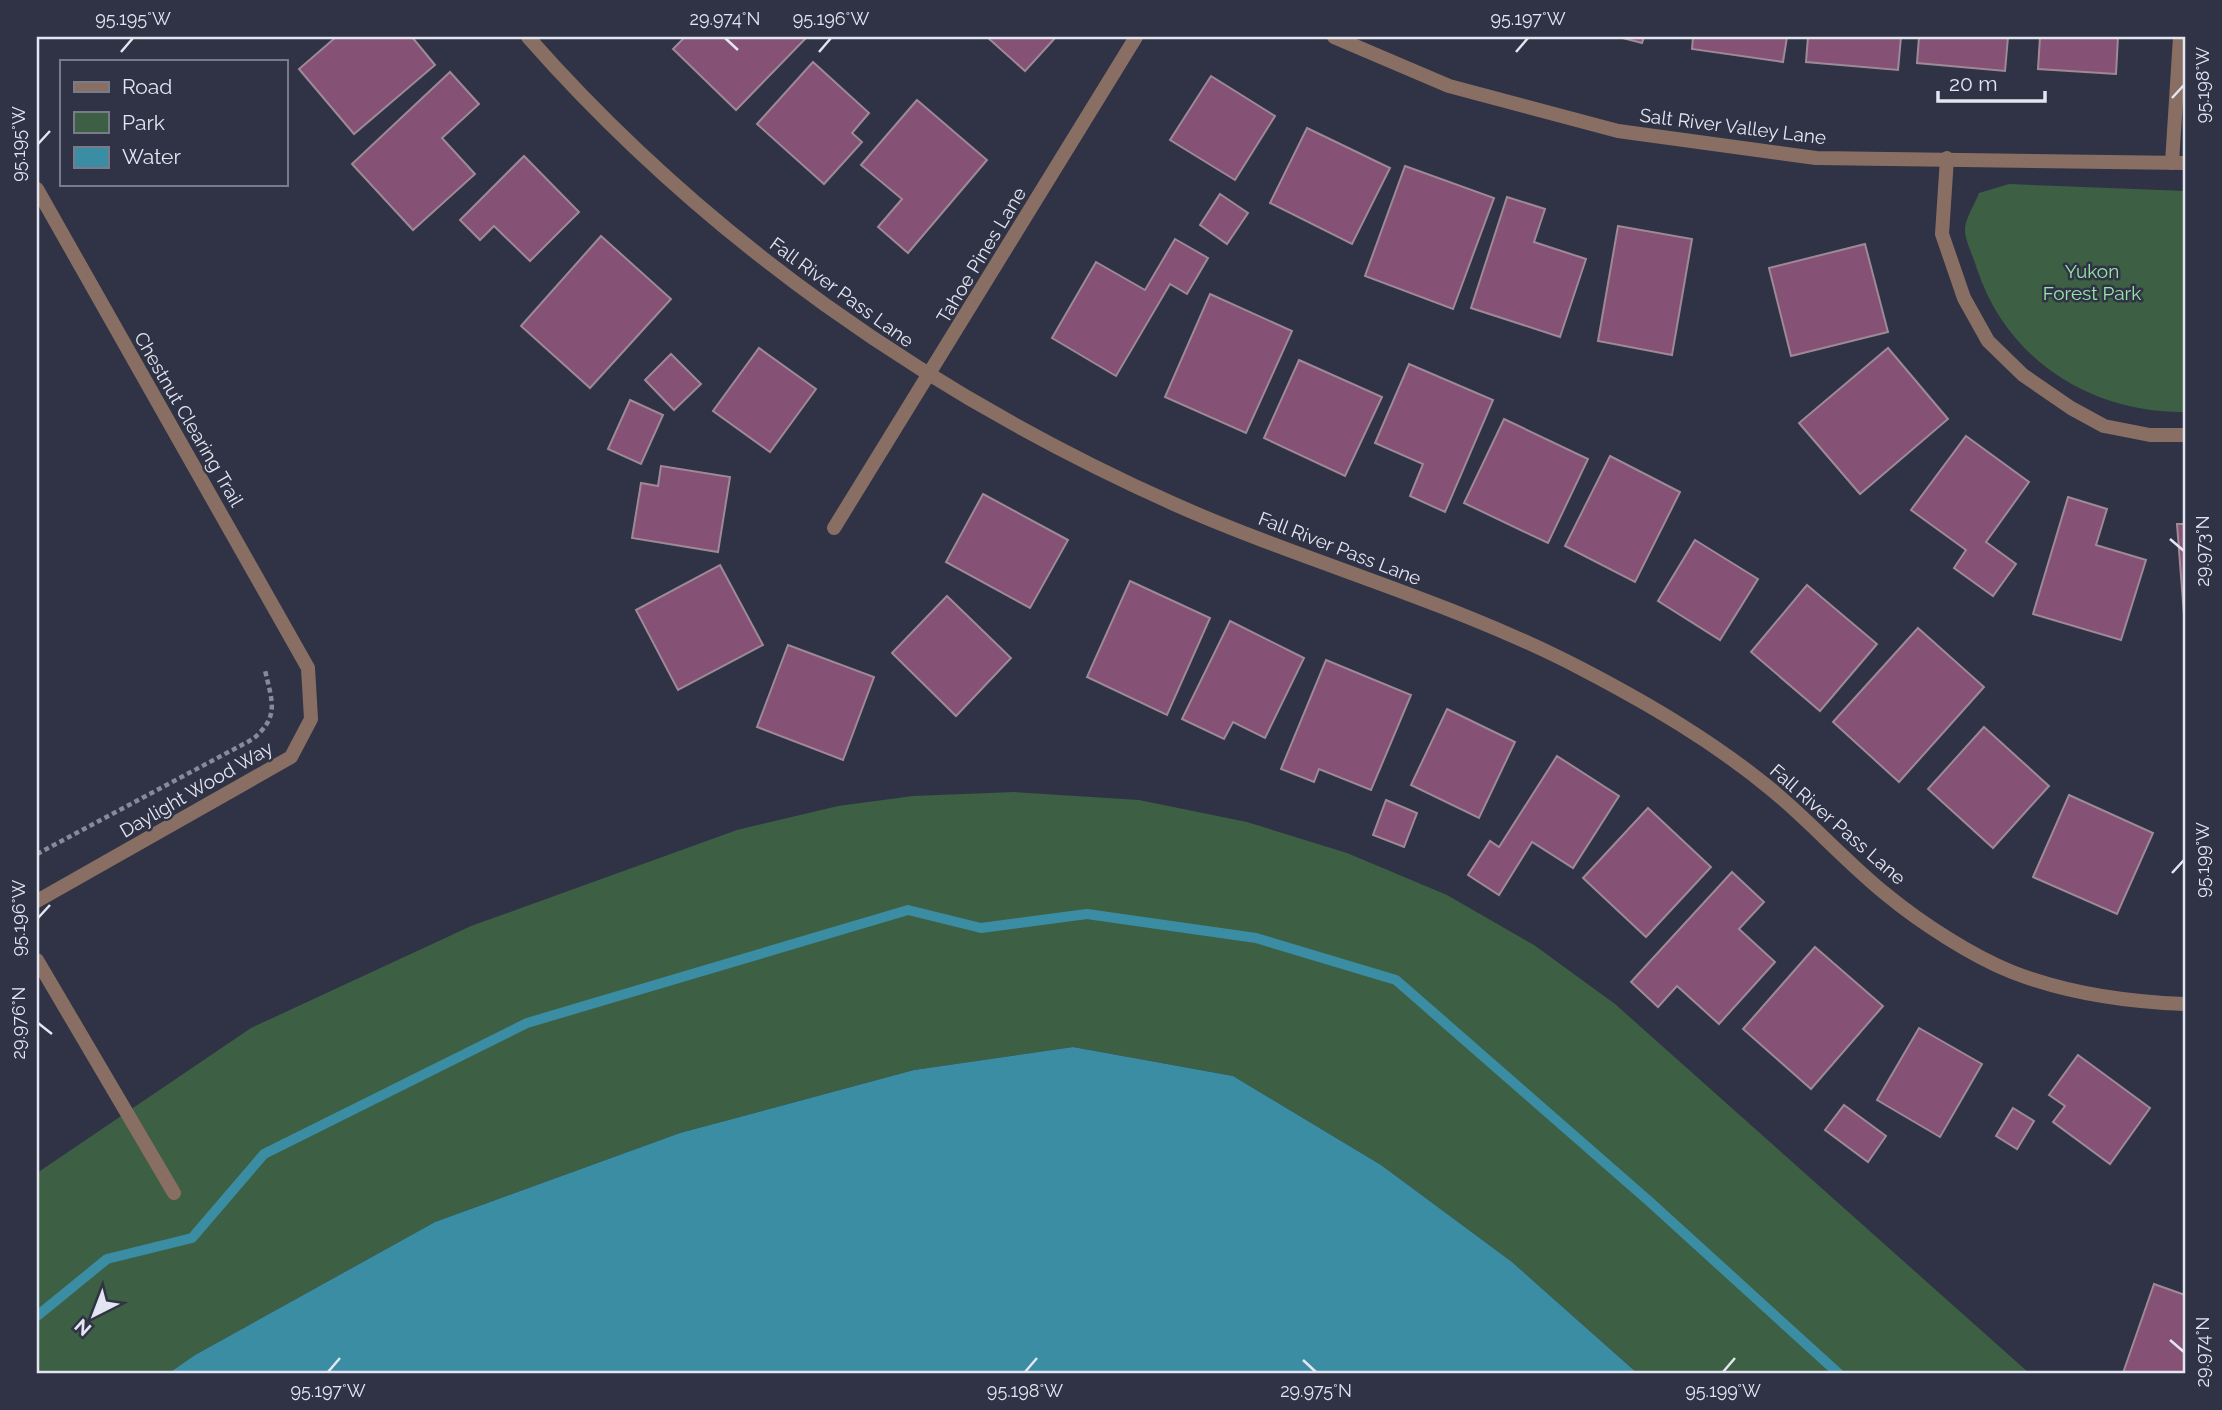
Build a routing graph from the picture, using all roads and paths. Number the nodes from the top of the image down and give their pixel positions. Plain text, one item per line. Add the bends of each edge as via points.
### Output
1 (528, 37) edge
2 (1136, 37) edge
3 (1334, 37) edge
4 (2180, 37) edge
5 (1947, 158) junction
6 (2179, 163) edge
7 (37, 189) edge
8 (929, 377) junction
9 (2185, 435) edge
10 (834, 528) dead end
11 (308, 668) joint
12 (265, 670) dead end
13 (37, 854) edge
14 (37, 901) edge
15 (37, 960) edge
16 (2185, 1004) edge
17 (174, 1192) dead end

1 - 8 street, Fall River Pass Lane via 628,141 758,256
2 - 8 street, Tahoe Pines Lane
3 - 5 street, Salt River Valley Lane via 1449,86 1618,131 1816,159
4 - 6 street
5 - 6 street, Salt River Valley Lane
5 - 9 street via 1942,234 1964,298 1988,341 2023,375 2104,426 2150,435
7 - 11 street, Chestnut Clearing Trail
8 - 10 street, Tahoe Pines Lane
8 - 16 street, Fall River Pass Lane via 1176,505 1579,667 1698,734 1773,790 1888,896 2010,971 2068,989
11 - 14 street, Daylight Wood Way via 311,719 291,757
12 - 13 path via 273,706 268,726 253,739
15 - 17 street

